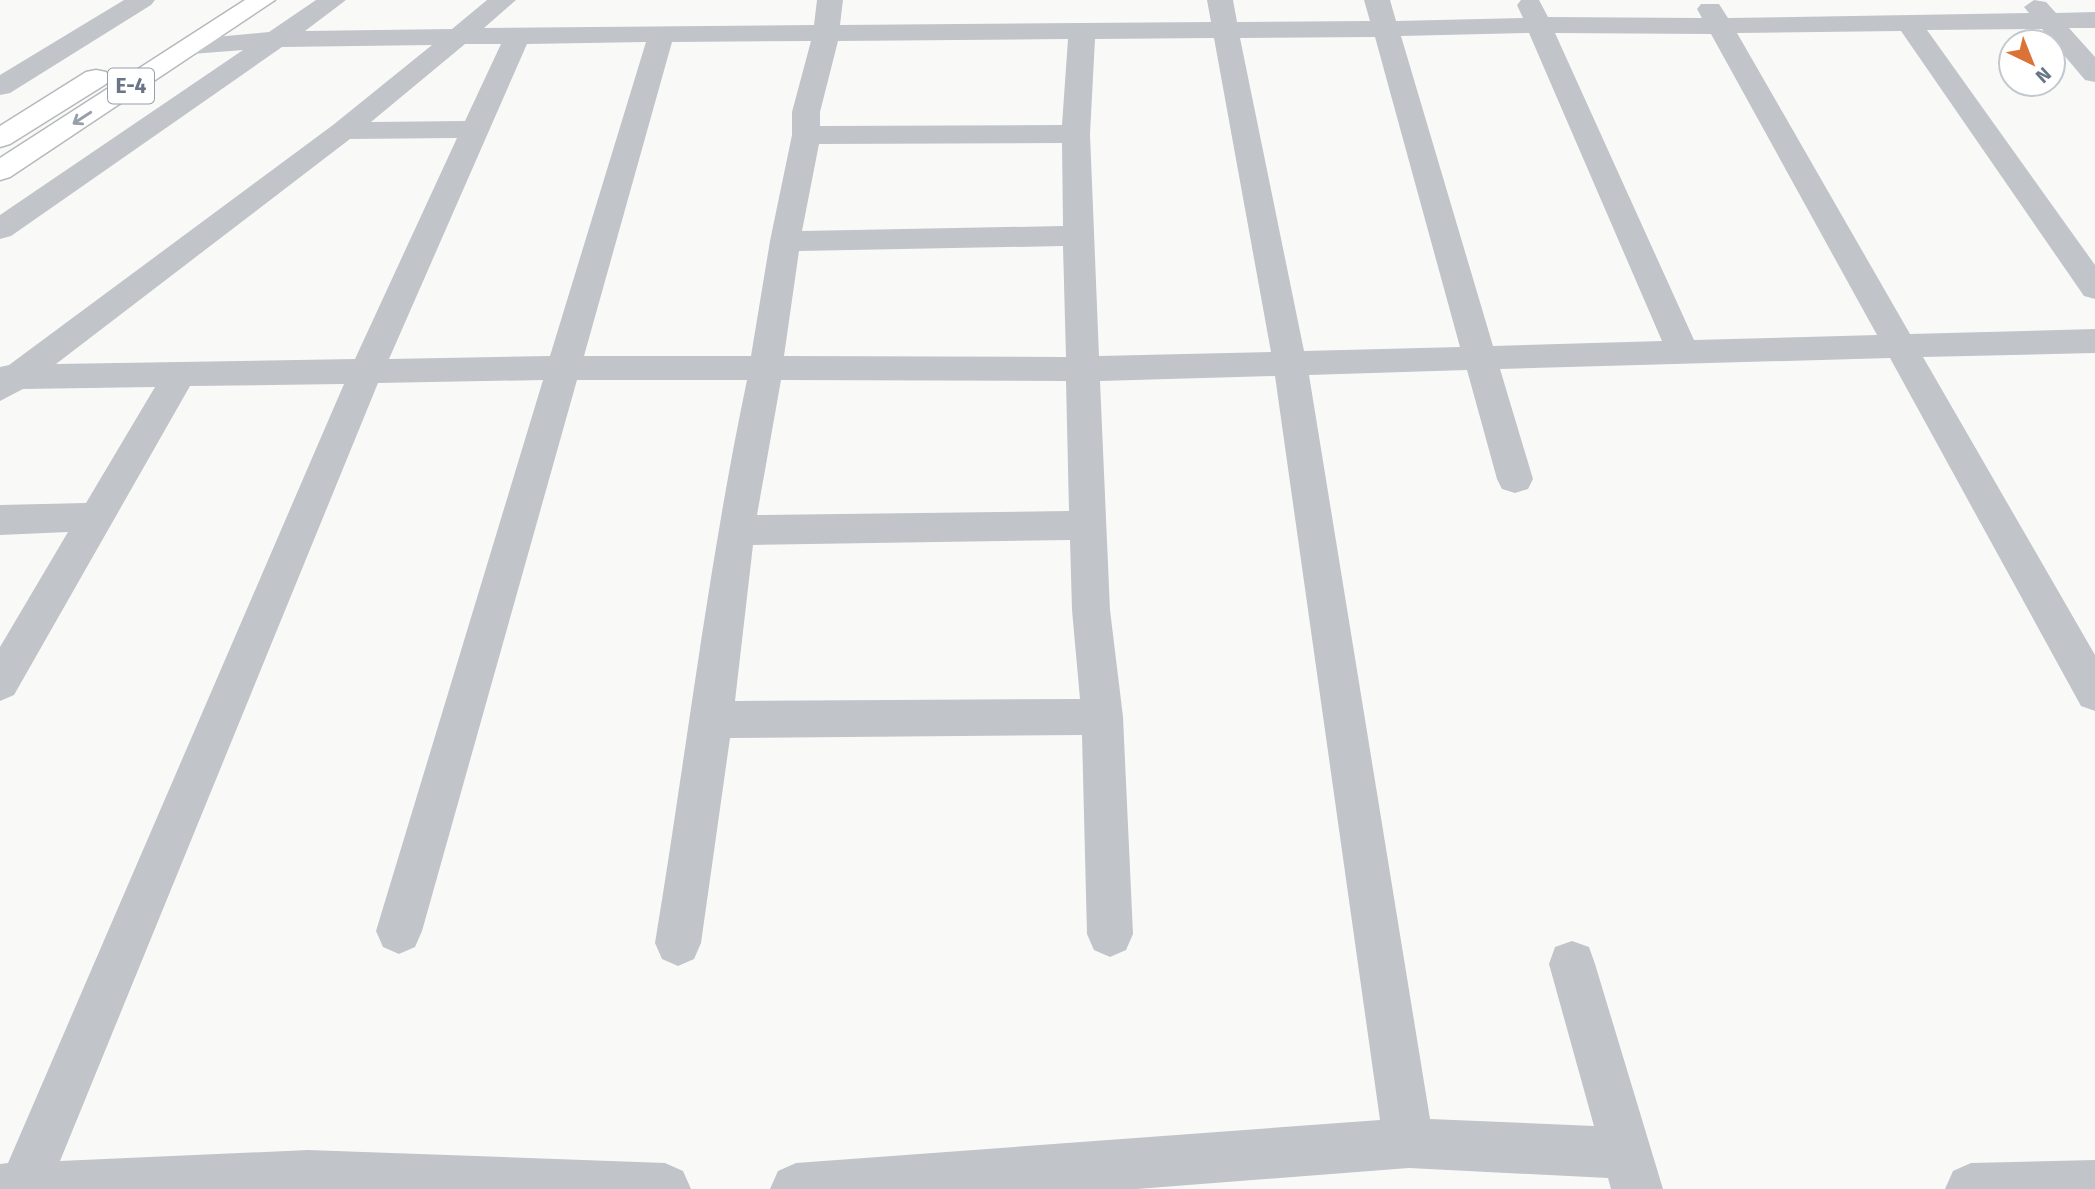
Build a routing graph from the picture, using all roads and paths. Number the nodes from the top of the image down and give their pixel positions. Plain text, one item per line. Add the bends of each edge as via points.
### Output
1 (142, 0) edge
2 (218, 0) edge
3 (262, 0) edge
4 (333, 0) edge
5 (503, 0) edge
6 (830, 0) edge
7 (1377, 0) edge
8 (2030, 0) edge
9 (1534, 12) edge
10 (1712, 13) edge
11 (1222, 15) edge
12 (2048, 20) junction
13 (2095, 20) edge
14 (1908, 21) junction
15 (1077, 24) junction
16 (1386, 29) junction
17 (661, 34) junction
18 (825, 35) junction
19 (517, 37) junction
20 (278, 39) junction
21 (453, 39) junction
22 (192, 46) junction
23 (2095, 74) edge
24 (0, 87) edge
25 (475, 130) junction
26 (342, 131) junction
27 (1076, 134) junction
28 (806, 135) junction
29 (0, 138) edge
30 (0, 172) edge
31 (0, 229) edge
32 (1078, 236) junction
33 (785, 241) junction
34 (2095, 288) edge
35 (2095, 341) edge
36 (1897, 344) junction
37 (1682, 350) junction
38 (1477, 356) junction
39 (1290, 362) junction
40 (564, 368) junction
41 (766, 369) junction
42 (1083, 369) junction
43 (367, 370) junction
44 (181, 372) junction
45 (5, 381) edge
46 (1515, 479) dead end
47 (94, 517) junction
48 (0, 520) edge
49 (1089, 525) junction
50 (738, 530) junction
51 (0, 683) edge
52 (2095, 693) edge
53 (1102, 718) junction
54 (712, 720) junction
55 (399, 930) dead end
56 (1110, 934) dead end
57 (678, 943) dead end
58 (1572, 964) dead end
59 (1409, 1143) junction
60 (1632, 1171) edge
61 (1174, 1175) edge
62 (306, 1182) edge
63 (2095, 1186) edge
64 (15, 1189) edge
65 (665, 1189) edge
66 (796, 1189) edge
67 (1971, 1189) edge

1 - 24 street
2 - 29 highway, E-4
3 - 22 highway, E-4
4 - 20 street
5 - 21 street
6 - 18 street
7 - 16 street
8 - 12 street
9 - 10 street
9 - 16 street
9 - 37 street
10 - 14 street
10 - 36 street
11 - 15 street
11 - 16 street
11 - 39 street
12 - 13 street
12 - 14 street
12 - 23 street
14 - 34 street
15 - 18 street
15 - 27 street
16 - 38 street
17 - 18 street
17 - 19 street
17 - 40 street
18 - 28 street via 806,111
19 - 21 street
19 - 25 street
20 - 21 street
20 - 22 street
20 - 31 street
21 - 26 street
22 -> 30 highway, E-4
25 - 26 street
25 - 43 street
26 - 45 street
27 - 28 street
27 - 32 street
28 - 33 street
32 - 33 street
32 - 42 street
33 - 41 street
35 - 36 street
36 - 37 street
36 - 52 street
37 - 38 street
38 - 39 street
38 - 46 street
39 - 42 street
39 - 59 street
40 - 41 street
40 - 43 street
40 - 55 street
41 - 42 street
41 - 50 street
42 - 49 street
43 - 44 street
43 - 64 street
44 - 45 street
44 - 47 street
47 - 48 street
47 - 51 street
49 - 50 street
49 - 53 street via 1091,611
50 - 54 street
53 - 54 street
53 - 56 street
54 - 57 street
58 - 60 street
59 - 60 street
59 - 61 street
61 - 66 street
62 - 64 street
62 - 65 street
63 - 67 street

